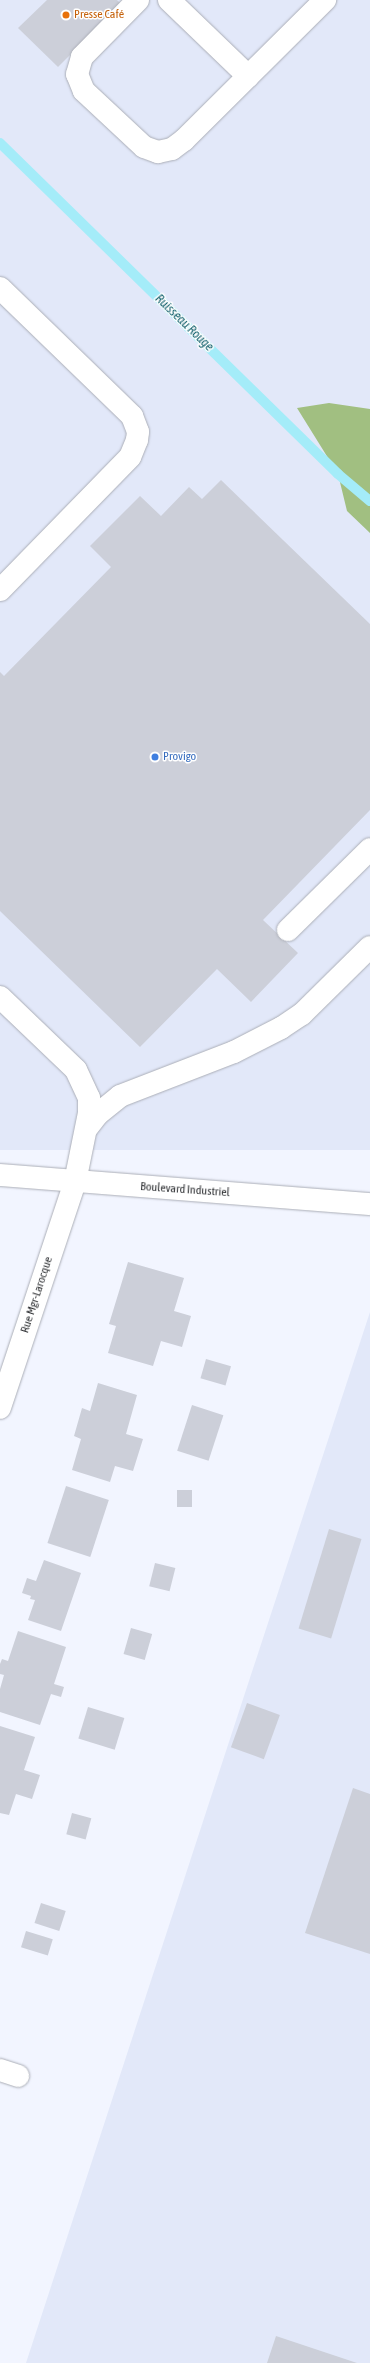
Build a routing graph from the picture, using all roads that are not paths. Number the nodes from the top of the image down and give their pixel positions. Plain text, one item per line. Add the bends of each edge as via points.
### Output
1 (138, 0) edge
2 (169, 0) edge
3 (324, 0) edge
4 (248, 76) junction
5 (0, 288) edge
6 (0, 590) edge
7 (370, 849) edge
8 (288, 930) dead end
9 (370, 947) edge
10 (0, 997) edge
11 (87, 1128) junction
12 (0, 1175) edge
13 (75, 1182) junction
14 (370, 1204) edge
15 (0, 1408) edge

1 - 4 street via 82,57 77,68 78,80 84,91 144,147 158,152 165,151 184,140
2 - 4 street
3 - 4 street
5 - 6 street via 132,416 138,432 130,457
7 - 8 street
9 - 11 street via 302,1014 282,1028 234,1052 120,1096 98,1114
10 - 11 street, Rue Mgr-Larocque via 76,1070 89,1098
11 - 13 street, Rue Mgr-Larocque
12 - 13 street, Boulevard Industriel
13 - 14 street, Boulevard Industriel
13 - 15 street, Rue Mgr-Larocque

